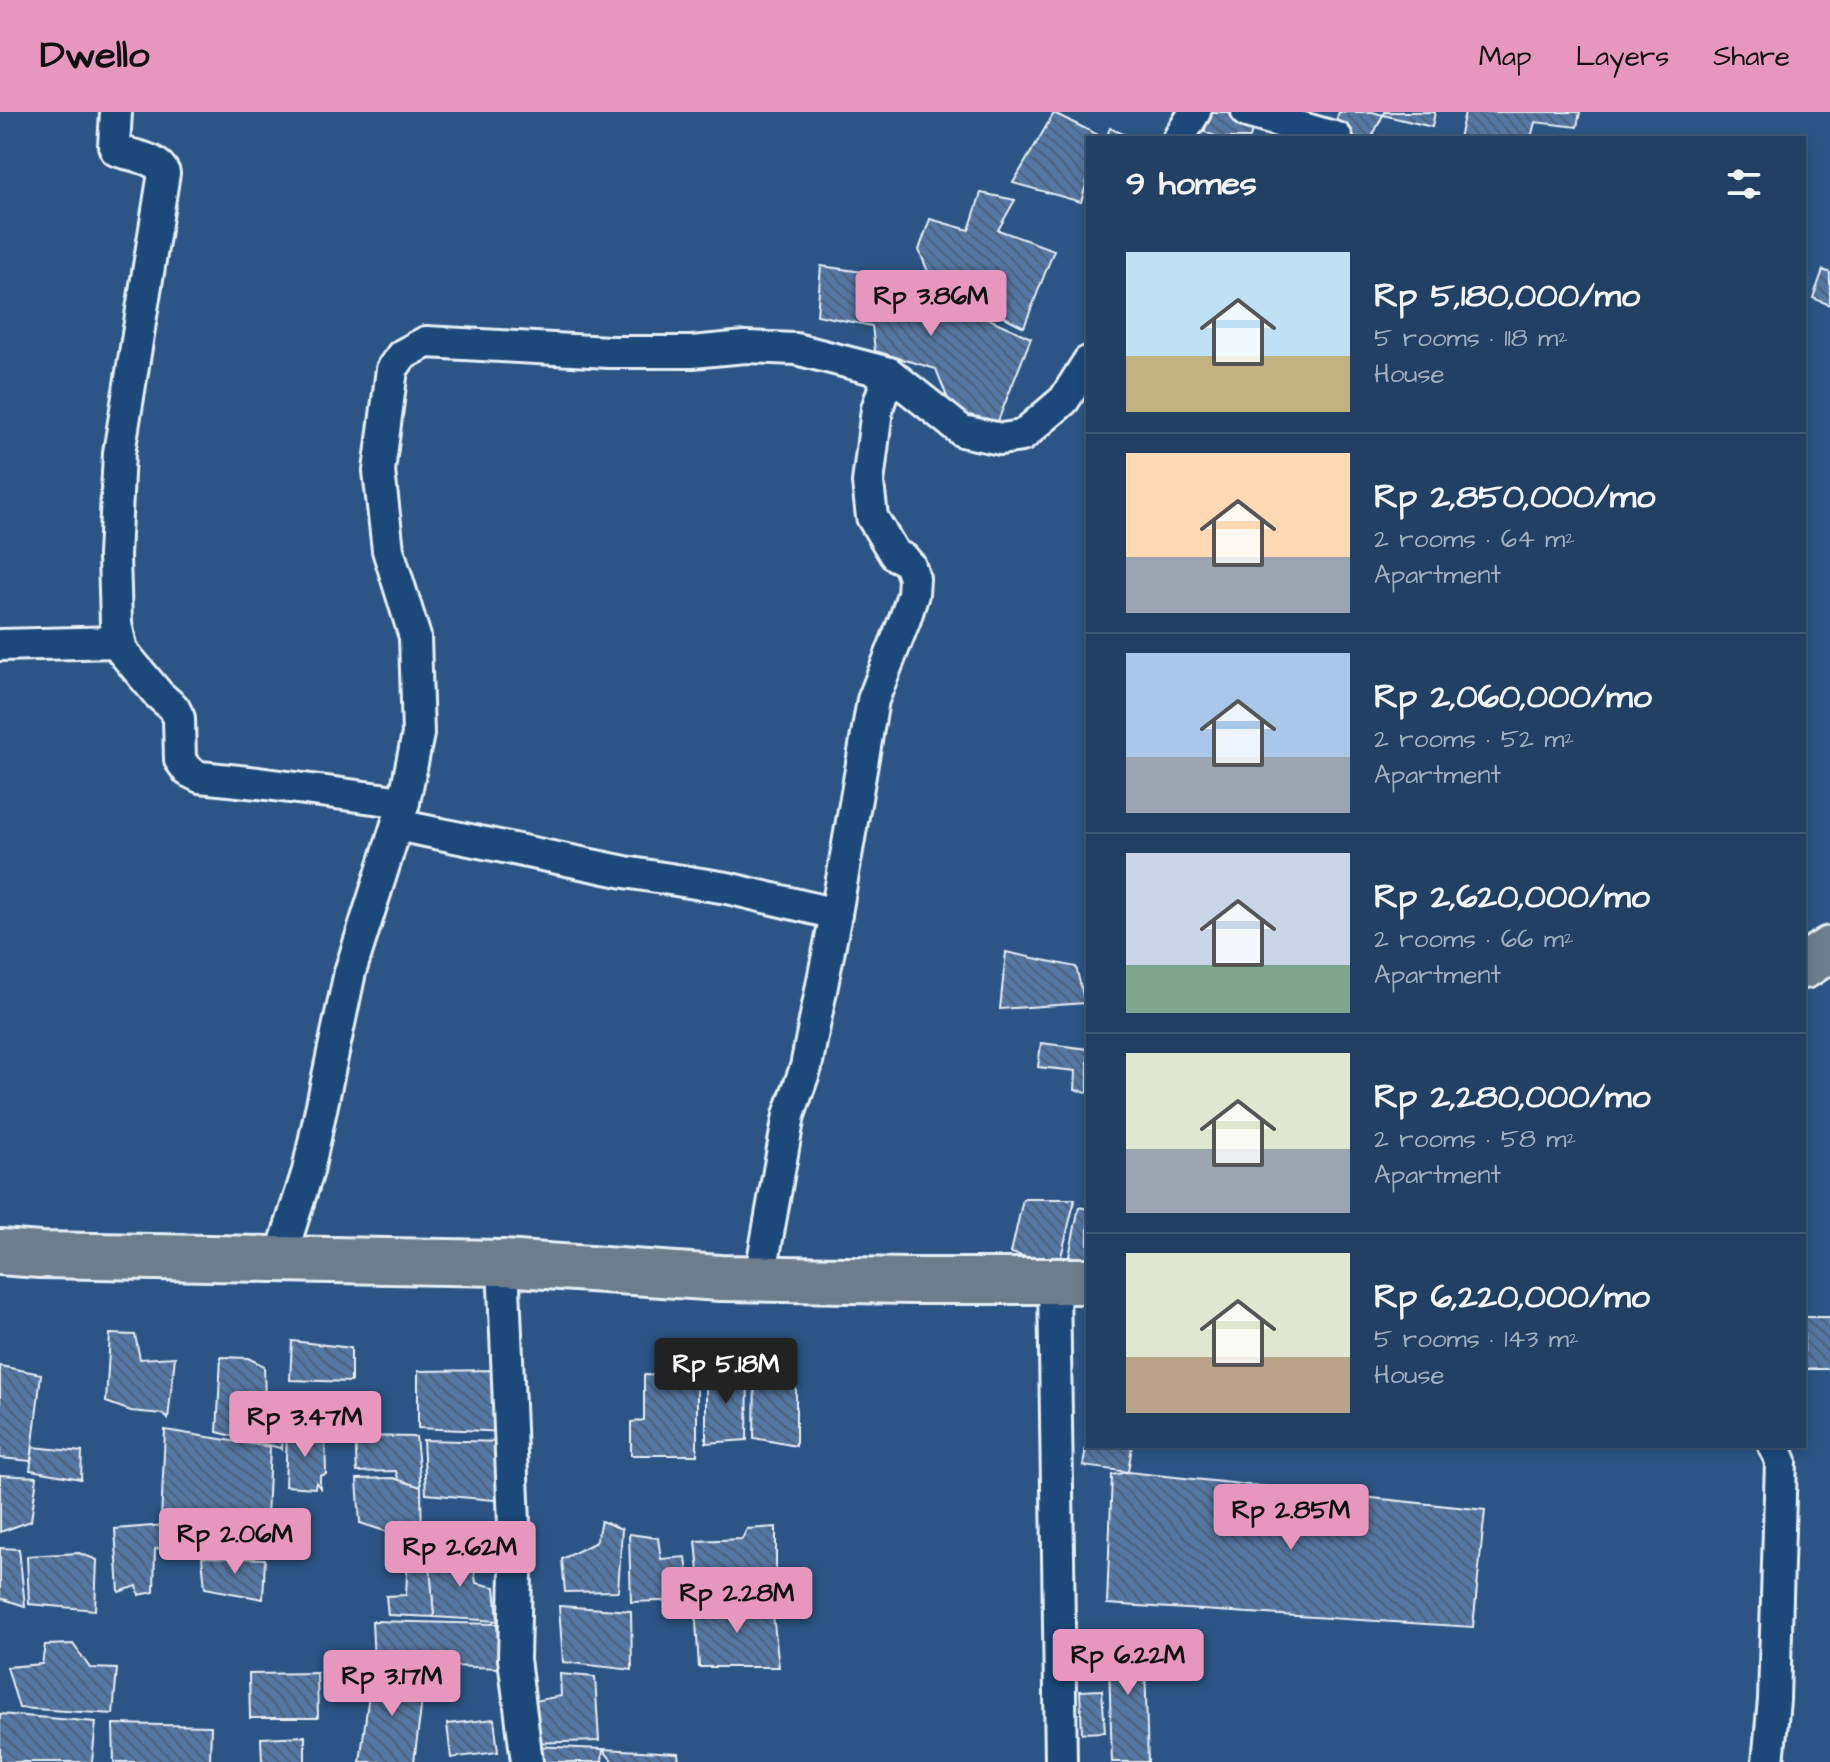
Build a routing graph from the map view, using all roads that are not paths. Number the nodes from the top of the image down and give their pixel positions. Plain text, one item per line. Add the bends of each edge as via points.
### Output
1 (116, 112) edge
2 (1195, 112) edge
3 (1247, 112) edge
4 (1180, 136) edge
5 (1330, 136) edge
6 (1086, 365) edge
7 (889, 373) junction
8 (119, 642) junction
9 (0, 645) edge
10 (400, 814) junction
11 (836, 914) junction
12 (1830, 949) edge
13 (1806, 965) edge
14 (0, 1252) edge
15 (280, 1259) junction
16 (503, 1263) junction
17 (760, 1278) junction
18 (1071, 1281) edge
19 (1775, 1448) edge
20 (527, 1762) edge
21 (1061, 1762) edge
22 (1768, 1762) edge

1 - 8 street via 116,150 161,166 164,173 119,453 114,556
2 - 4 street
3 - 5 street
6 - 7 street via 1064,400 1022,436 1001,439 962,431
7 - 10 street via 796,349 745,347 609,352 426,342 402,355 392,369 379,471 388,550 415,637 418,734
7 - 11 street via 877,409 868,483 872,517 895,555 910,566 914,586 873,700
8 - 9 street
8 - 10 street via 141,675 174,708 180,760 188,771
10 - 11 street via 625,872 727,888
10 - 15 street via 350,972 308,1171
11 - 17 street via 806,1067 789,1115
12 - 13 highway
14 - 15 highway
15 - 16 highway
16 - 17 highway
16 - 20 street via 516,1571 514,1659
17 - 18 highway
18 - 21 street
19 - 22 street via 1781,1461

